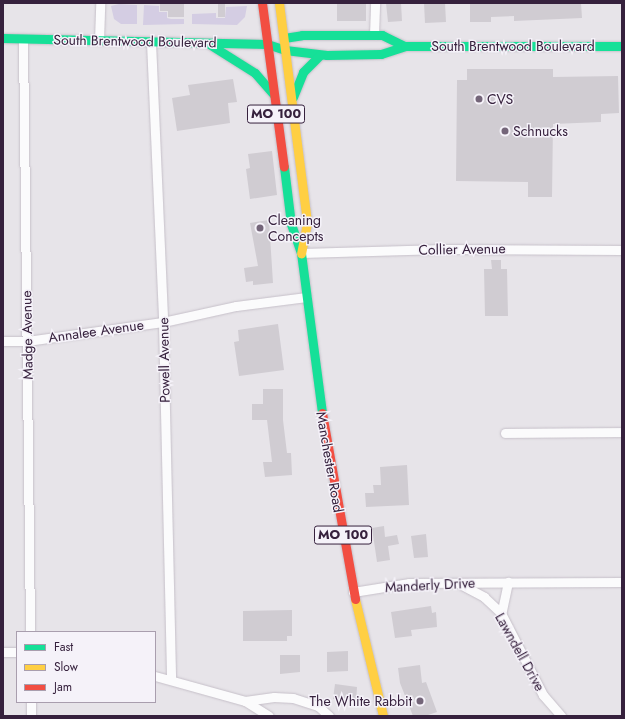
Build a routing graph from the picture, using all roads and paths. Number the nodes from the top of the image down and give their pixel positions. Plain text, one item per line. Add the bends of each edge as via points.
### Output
1 (100, 3) edge
2 (262, 3) edge
3 (279, 3) edge
4 (374, 3) edge
5 (374, 35) junction
6 (3, 38) edge
7 (23, 38) junction
8 (284, 38) junction
9 (100, 40) junction
10 (151, 42) junction
11 (207, 42) junction
12 (267, 44) junction
13 (405, 46) junction
14 (622, 46) edge
15 (285, 50) junction
16 (320, 55) junction
17 (274, 95) junction
18 (292, 102) junction
19 (622, 250) edge
20 (301, 253) junction
21 (306, 297) junction
22 (163, 322) junction
23 (3, 341) edge
24 (27, 341) junction
25 (622, 432) edge
26 (505, 433) dead end
27 (455, 582) junction
28 (508, 582) junction
29 (622, 582) edge
30 (353, 592) junction
31 (502, 615) junction
32 (30, 631) edge
33 (3, 652) edge
34 (16, 652) edge
35 (156, 676) edge
36 (170, 679) junction
37 (245, 701) junction
38 (31, 703) edge
39 (31, 716) edge
40 (269, 716) edge
41 (329, 716) edge
42 (383, 716) edge
43 (561, 716) edge

1 - 9 street
2 - 12 main road, Manchester Road / MO 100
3 - 8 main road, Manchester Road / MO 100
4 - 5 street
5 - 8 main road, South Brentwood Boulevard via 302,35
5 - 13 main road, South Brentwood Boulevard via 382,35
6 - 7 main road, South Brentwood Boulevard
7 - 9 main road, South Brentwood Boulevard
7 - 24 street, Madge Avenue
8 - 12 main road, South Brentwood Boulevard
8 - 15 main road, Manchester Road / MO 100
9 - 10 main road, South Brentwood Boulevard
10 - 11 main road, South Brentwood Boulevard
10 - 22 street, Powell Avenue
11 - 12 main road, South Brentwood Boulevard
11 - 17 main road via 251,70
12 - 15 main road, South Brentwood Boulevard
12 - 17 main road, Manchester Road / MO 100
13 - 14 main road, South Brentwood Boulevard
13 - 16 main road, South Brentwood Boulevard via 381,54
15 - 16 main road, South Brentwood Boulevard
15 - 18 main road, Manchester Road / MO 100
16 - 18 main road via 303,72
17 - 20 main road, Manchester Road / MO 100 via 291,224
18 - 20 main road, Manchester Road / MO 100 via 307,223
19 - 20 street, Collier Avenue via 443,249
20 - 21 main road, Manchester Road / MO 100
21 - 22 street, Annalee Avenue via 236,306
21 - 30 main road, Manchester Road / MO 100 via 318,392
22 - 24 street, Annalee Avenue
22 - 36 street, Powell Avenue
23 - 24 street, Annalee Avenue
24 - 32 street, Madge Avenue
25 - 26 street
27 - 28 street, Manderly Drive
27 - 30 street, Manderly Drive via 409,583
27 - 31 street, Lawndell Drive via 484,597
28 - 29 street, Manderly Drive
28 - 31 street
30 - 42 main road, Manchester Road / MO 100 via 368,665
31 - 43 street, Lawndell Drive via 543,695
33 - 34 street
35 - 36 street
36 - 37 street
37 - 40 street
37 - 41 street via 274,697 293,698 318,706
38 - 39 street

